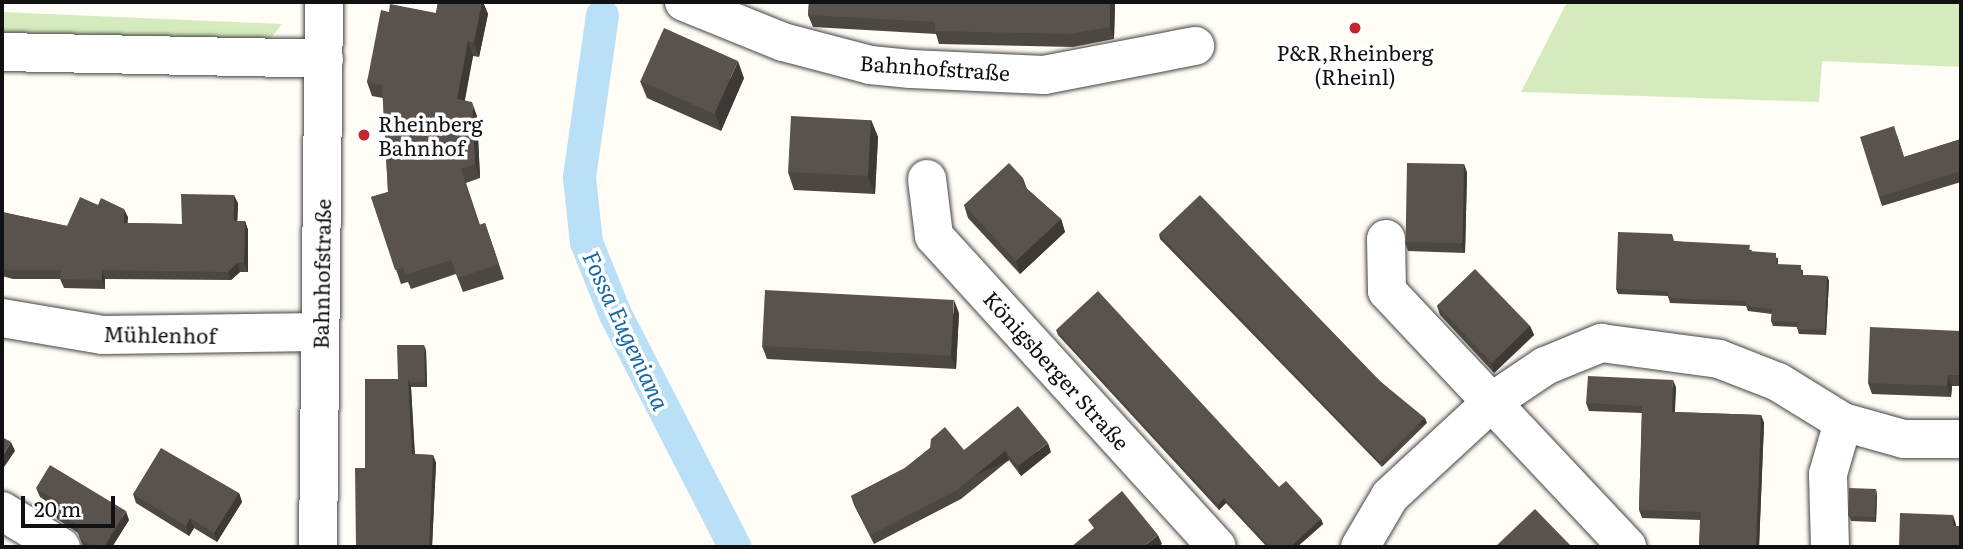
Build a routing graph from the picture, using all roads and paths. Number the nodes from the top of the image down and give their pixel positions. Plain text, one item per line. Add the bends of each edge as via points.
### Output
1 (324, 2) edge
2 (684, 2) edge
3 (1195, 46) dead end
4 (2, 52) edge
5 (324, 59) junction
6 (927, 179) dead end
7 (1386, 239) dead end
8 (2, 317) edge
9 (319, 332) junction
10 (1493, 401) junction
11 (1843, 422) junction
12 (1961, 439) edge
13 (2, 511) edge
14 (61, 547) edge
15 (318, 547) edge
16 (1217, 547) edge
17 (1360, 547) edge
18 (1627, 547) edge
19 (1830, 547) edge

1 - 5 street, Bahnhofstraße
2 - 3 street, Bahnhofstraße via 783,42 870,65 911,69 1044,75
4 - 5 street
5 - 9 street, Bahnhofstraße
6 - 16 street, Königsberger Straße via 934,236
7 - 10 street via 1387,291
8 - 9 street, Mühlenhof via 103,335
9 - 15 street, Bahnhofstraße
10 - 11 street via 1545,366 1601,344 1719,359 1778,382
10 - 17 street via 1390,496
10 - 18 street
11 - 12 street via 1904,439
11 - 19 street via 1828,474
13 - 14 street

